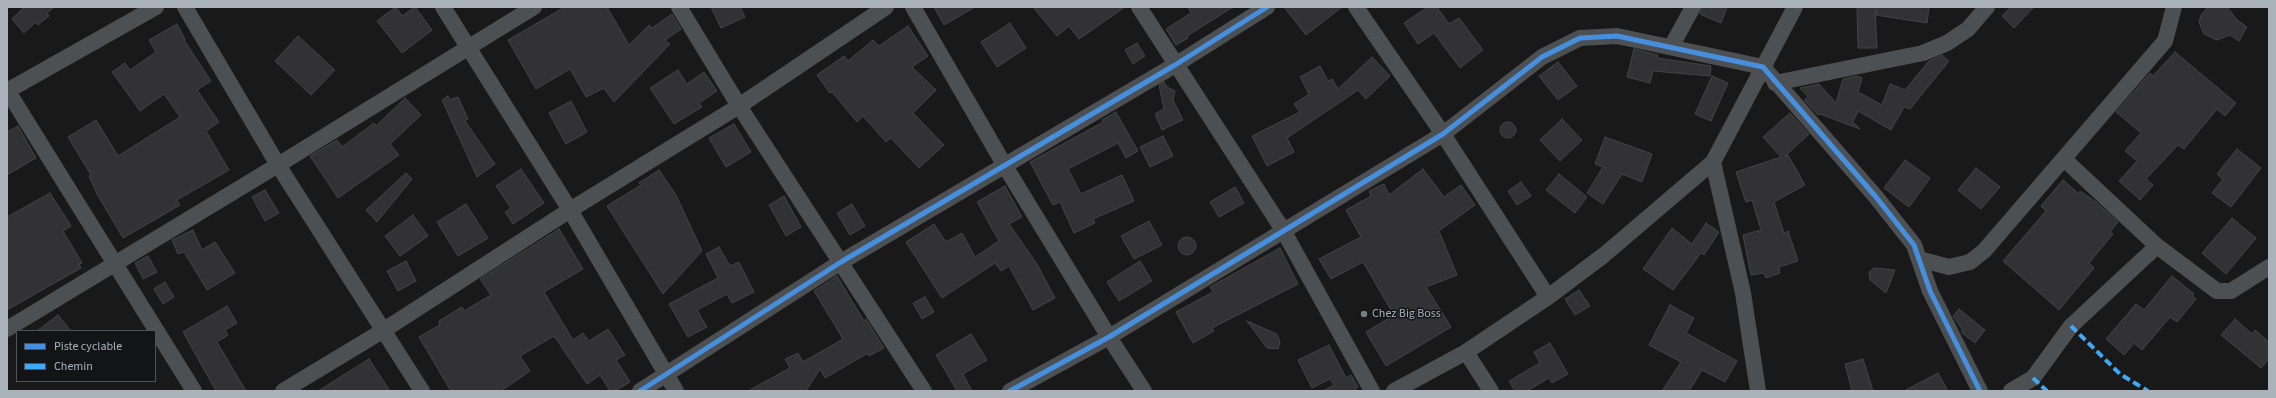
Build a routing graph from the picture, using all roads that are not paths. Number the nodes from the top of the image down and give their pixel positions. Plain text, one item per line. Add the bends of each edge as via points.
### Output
1 (156, 7) edge
2 (185, 7) edge
3 (443, 7) edge
4 (534, 7) edge
5 (679, 7) edge
6 (886, 7) edge
7 (913, 7) edge
8 (1139, 7) edge
9 (1267, 7) edge
10 (1356, 7) edge
11 (1693, 7) edge
12 (1795, 7) edge
13 (1987, 7) edge
14 (2174, 7) edge
15 (1671, 47) junction
16 (469, 49) junction
17 (1175, 65) junction
18 (1762, 67) junction
19 (1775, 83) junction
20 (7, 91) edge
21 (739, 106) junction
22 (1443, 134) junction
23 (2064, 159) junction
24 (1713, 162) junction
25 (278, 165) junction
26 (1005, 166) junction
27 (570, 210) junction
28 (1283, 230) junction
29 (2157, 246) junction
30 (1919, 259) junction
31 (116, 262) junction
32 (842, 262) junction
33 (2269, 267) edge
34 (1548, 297) junction
35 (7, 329) edge
36 (384, 330) junction
37 (1109, 337) junction
38 (1466, 352) junction
39 (666, 375) junction
40 (194, 391) edge
41 (283, 391) edge
42 (422, 391) edge
43 (640, 391) edge
44 (676, 391) edge
45 (924, 391) edge
46 (1010, 391) edge
47 (1144, 391) edge
48 (1372, 391) edge
49 (1394, 391) edge
50 (1491, 391) edge
51 (1758, 391) edge
52 (1980, 391) edge
53 (2011, 391) edge

1 - 20 street
2 - 25 street
3 - 16 street
4 - 16 street
5 - 21 street
6 - 21 street
7 - 26 street
8 - 17 street
9 - 17 street
10 - 22 street
11 - 15 street
12 - 18 street
13 - 19 street via 1968,28 1947,43 1923,53
14 - 23 street via 2165,41
15 - 18 street
15 - 22 street via 1617,36 1580,38 1542,57
16 - 25 street
16 - 27 street
17 - 26 street
17 - 28 street
18 - 19 street
18 - 24 street
19 - 30 street via 1876,197 1914,245
20 - 31 street
21 - 27 street
21 - 32 street
22 - 28 street
22 - 34 street
23 - 29 street
23 - 30 street via 1984,251 1970,262 1949,267
24 - 34 street via 1604,255
24 - 51 street via 1743,293
25 - 31 street
25 - 36 street
26 - 32 street
26 - 37 street
27 - 36 street
27 - 39 street
28 - 37 street
28 - 48 street
29 - 33 street via 2217,291 2232,291
29 - 53 street via 2071,326 2033,378
30 - 52 street via 1930,291
31 - 35 street
31 - 40 street
32 - 39 street
32 - 45 street
34 - 38 street
36 - 41 street
36 - 42 street
37 - 46 street
37 - 47 street
38 - 49 street
38 - 50 street
39 - 43 street
39 - 44 street

